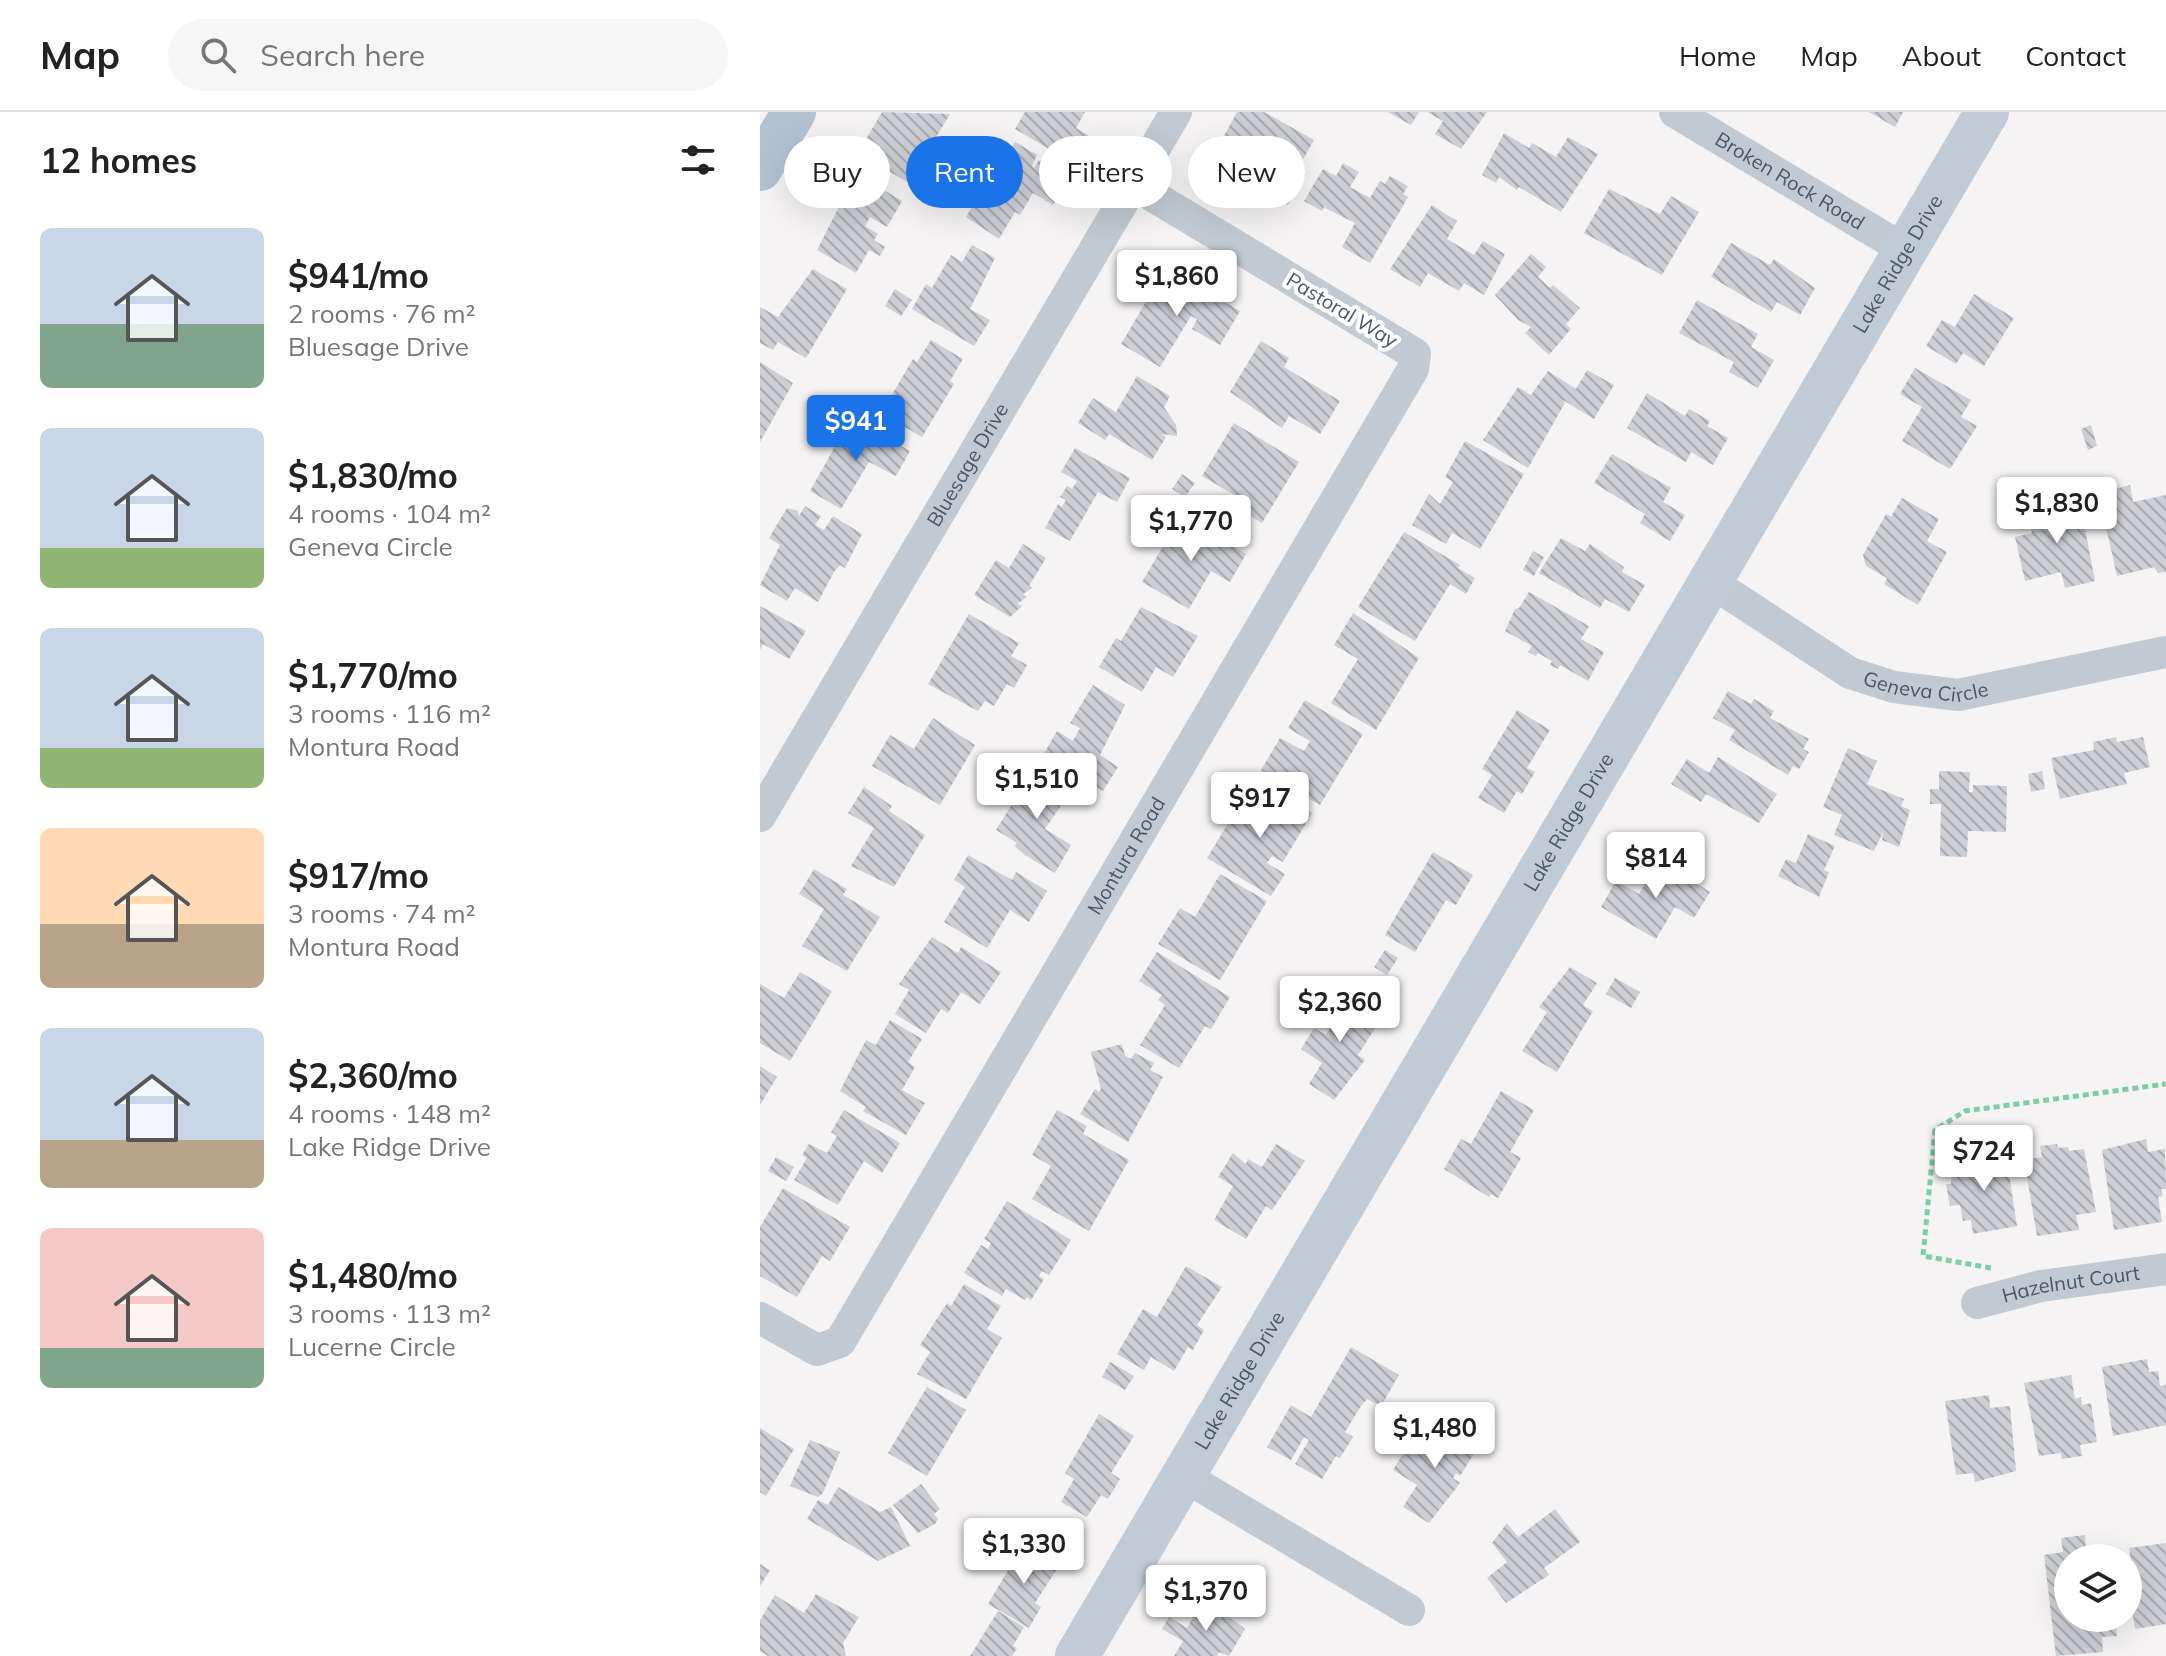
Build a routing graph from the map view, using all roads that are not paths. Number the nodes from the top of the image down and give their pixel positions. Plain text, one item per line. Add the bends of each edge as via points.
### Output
1 (794, 112) edge
2 (1176, 112) edge
3 (1675, 112) edge
4 (1987, 112) edge
5 (1162, 136) edge
6 (760, 169) edge
7 (1119, 208) edge
8 (1172, 208) edge
9 (1905, 250) junction
10 (1413, 369) joint
11 (1711, 582) junction
12 (2166, 652) edge
13 (760, 816) edge
14 (2166, 1269) edge
15 (1977, 1303) dead end
16 (760, 1318) edge
17 (1182, 1475) junction
18 (1409, 1610) dead end
19 (1077, 1656) edge

1 - 6 main road
2 - 5 street, Bluesage Drive
3 - 9 street, Broken Rock Road
4 - 9 street, Lake Ridge Drive
7 - 13 street, Bluesage Drive
8 - 10 street, Pastoral Way via 1415,354
9 - 11 street, Lake Ridge Drive
10 - 16 street, Montura Road via 840,1342 817,1350
11 - 12 street, Geneva Circle via 1850,673 1894,687 1958,695
11 - 17 street, Lake Ridge Drive
14 - 15 street, Hazelnut Court via 2041,1286
17 - 18 street
17 - 19 street, Lake Ridge Drive

